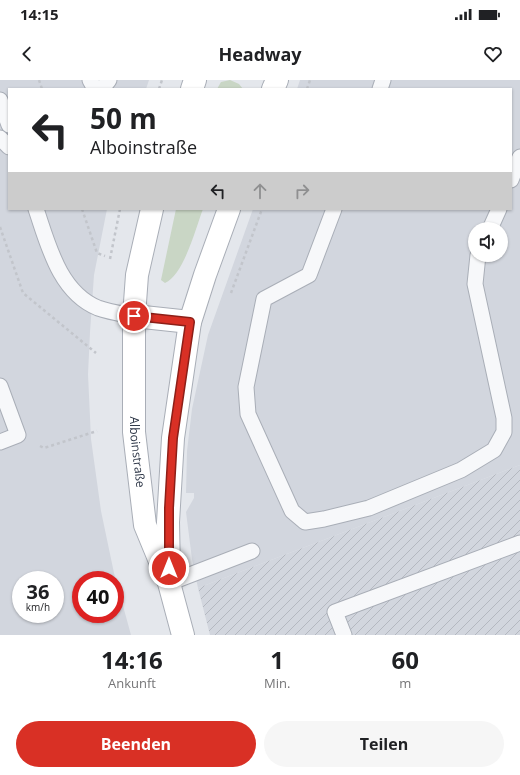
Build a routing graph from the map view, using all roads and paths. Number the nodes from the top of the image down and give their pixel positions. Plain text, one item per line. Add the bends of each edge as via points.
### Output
1 (109, 80) edge
2 (103, 88) edge
3 (0, 100) edge
4 (8, 122) edge
5 (0, 138) edge
6 (8, 146) edge
7 (520, 157) edge
8 (512, 177) edge
9 (36, 210) edge
10 (82, 210) edge
11 (120, 210) edge
12 (152, 210) edge
13 (229, 210) edge
14 (262, 210) edge
15 (334, 210) edge
16 (499, 210) edge
17 (493, 222) edge
18 (0, 227) edge
19 (105, 256) dead end
20 (109, 261) dead end
21 (477, 262) edge
22 (228, 300) dead end
23 (134, 316) junction
24 (190, 322) junction
25 (96, 353) dead end
26 (0, 386) edge
27 (97, 431) dead end
28 (18, 435) junction
29 (0, 442) edge
30 (520, 543) edge
31 (252, 551) dead end
32 (169, 583) junction
33 (342, 634) edge
34 (183, 635) edge

1 - 2 lane
3 - 4 lane
5 - 6 lane
7 - 8 lane
9 - 23 lane via 50,250 68,284 98,308
10 - 19 path via 97,252
11 - 20 path
12 - 23 street, Alboinstraße via 137,275
13 - 24 street, Alboinstraße
14 - 22 path
15 - 21 lane via 309,275 264,299 246,387 248,414 292,511 305,522 369,508 461,470 494,450 504,432 504,418 475,284
16 - 17 lane
18 - 25 path via 23,293
23 - 24 street
23 - 32 street, Alboinstraße via 134,432 145,525
24 - 32 street, Alboinstraße via 173,438 169,501
26 - 28 lane
27 - 28 path via 44,448
28 - 29 lane
30 - 33 lane via 335,612
31 - 32 lane
32 - 34 street, Alboinstraße

